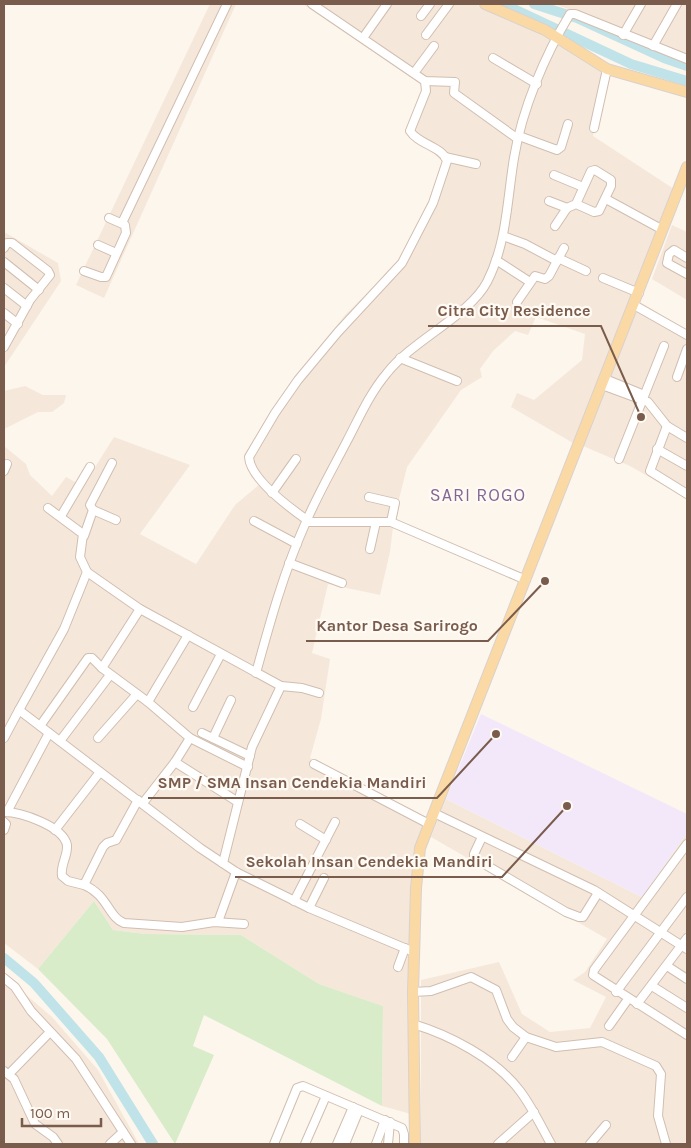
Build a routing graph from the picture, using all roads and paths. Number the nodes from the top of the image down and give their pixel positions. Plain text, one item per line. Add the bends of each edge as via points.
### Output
1 (227, 4) edge
2 (312, 4) edge
3 (387, 4) edge
4 (430, 4) edge
5 (449, 4) edge
6 (488, 4) edge
7 (641, 4) edge
8 (678, 4) edge
9 (421, 16) dead end
10 (558, 34) junction
11 (426, 35) dead end
12 (623, 35) junction
13 (363, 38) junction
14 (434, 46) dead end
15 (653, 46) junction
16 (493, 58) dead end
17 (687, 59) edge
18 (607, 69) junction
19 (414, 73) junction
20 (426, 81) junction
21 (537, 84) junction
22 (687, 92) edge
23 (568, 124) dead end
24 (594, 128) dead end
25 (519, 138) junction
26 (445, 157) junction
27 (476, 164) dead end
28 (687, 168) edge
29 (554, 175) dead end
30 (583, 187) junction
31 (606, 199) junction
32 (549, 201) dead end
33 (576, 204) junction
34 (567, 208) junction
35 (108, 218) dead end
36 (122, 223) junction
37 (554, 226) dead end
38 (663, 230) junction
39 (503, 236) junction
40 (98, 245) dead end
41 (4, 248) edge
42 (564, 248) dead end
43 (656, 248) junction
44 (116, 253) junction
45 (668, 254) junction
46 (687, 258) edge
47 (496, 260) junction
48 (558, 260) junction
49 (4, 262) edge
50 (84, 271) dead end
51 (586, 271) dead end
52 (687, 274) edge
53 (604, 278) dead end
54 (530, 282) junction
55 (4, 288) edge
56 (39, 290) junction
57 (639, 293) junction
58 (516, 302) dead end
59 (634, 305) junction
60 (27, 306) junction
61 (4, 313) edge
62 (18, 324) junction
63 (687, 335) edge
64 (5, 343) edge
65 (664, 346) dead end
66 (687, 350) edge
67 (400, 358) junction
68 (685, 366) edge
69 (677, 377) dead end
70 (457, 381) dead end
71 (604, 382) junction
72 (643, 398) junction
73 (667, 426) junction
74 (687, 438) edge
75 (657, 449) junction
76 (296, 459) dead end
77 (619, 459) dead end
78 (112, 464) dead end
79 (687, 466) edge
80 (90, 467) dead end
81 (272, 493) junction
82 (687, 494) edge
83 (369, 497) dead end
84 (48, 508) dead end
85 (93, 510) junction
86 (60, 516) junction
87 (116, 520) dead end
88 (254, 521) dead end
89 (306, 521) junction
90 (376, 522) junction
91 (391, 522) junction
92 (84, 536) junction
93 (296, 544) junction
94 (370, 549) dead end
95 (290, 563) junction
96 (86, 572) junction
97 (526, 580) junction
98 (342, 583) dead end
99 (140, 609) junction
100 (188, 635) junction
101 (221, 654) junction
102 (102, 668) junction
103 (256, 673) junction
104 (110, 675) junction
105 (281, 686) junction
106 (319, 693) dead end
107 (137, 694) junction
108 (231, 700) dead end
109 (148, 702) junction
110 (193, 707) dead end
111 (19, 710) junction
112 (40, 726) junction
113 (49, 733) junction
114 (202, 733) dead end
115 (4, 738) edge
116 (98, 738) dead end
117 (190, 738) junction
118 (213, 738) junction
119 (60, 741) junction
120 (250, 756) junction
121 (175, 762) junction
122 (314, 764) dead end
123 (248, 766) junction
124 (100, 772) junction
125 (140, 801) junction
126 (238, 802) junction
127 (6, 812) edge
128 (434, 813) junction
129 (4, 822) edge
130 (335, 822) dead end
131 (300, 824) dead end
132 (429, 824) junction
133 (4, 830) edge
134 (56, 830) junction
135 (482, 837) junction
136 (326, 840) junction
137 (686, 848) edge
138 (223, 864) junction
139 (236, 872) junction
140 (324, 878) dead end
141 (84, 885) junction
142 (598, 893) junction
143 (687, 897) edge
144 (294, 901) junction
145 (309, 908) junction
146 (634, 917) junction
147 (218, 922) junction
148 (244, 924) dead end
149 (660, 933) junction
150 (687, 938) edge
151 (684, 948) edge
152 (410, 950) junction
153 (667, 966) junction
154 (398, 967) dead end
155 (593, 975) junction
156 (4, 978) edge
157 (687, 979) edge
158 (652, 986) junction
159 (413, 992) junction
160 (616, 992) junction
161 (626, 1002) junction
162 (637, 1004) junction
163 (687, 1008) edge
164 (412, 1024) junction
165 (609, 1026) dead end
166 (50, 1032) junction
167 (687, 1035) edge
168 (526, 1037) junction
169 (687, 1041) edge
170 (512, 1058) dead end
171 (6, 1072) edge
172 (326, 1096) junction
173 (356, 1108) junction
174 (534, 1112) junction
175 (387, 1121) junction
176 (606, 1125) dead end
177 (123, 1132) junction
178 (58, 1144) edge
179 (110, 1144) edge
180 (131, 1144) edge
181 (274, 1144) edge
182 (306, 1144) edge
183 (337, 1144) edge
184 (345, 1144) edge
185 (376, 1144) edge
186 (388, 1144) edge
187 (404, 1144) edge
188 (415, 1144) edge
189 (498, 1144) edge
190 (551, 1144) edge
191 (590, 1144) edge
192 (666, 1144) edge

1 - 36 street
2 - 13 street
3 - 13 street
4 - 9 street
5 - 11 street
6 - 10 main road
7 - 12 street
8 - 15 street
10 - 12 street via 570,15 575,14
10 - 18 main road
10 - 21 street
12 - 15 street
13 - 19 street
14 - 19 street
15 - 17 street
16 - 21 street
18 - 22 main road
18 - 24 street
19 - 20 street
20 - 25 street via 455,82 453,92
20 - 26 street via 426,91 410,131
21 - 25 street
23 - 25 street via 557,150
25 - 39 street
26 - 27 street
26 - 81 street via 433,203 402,263 298,380 250,453 251,465
28 - 38 main road
29 - 30 street
30 - 31 street via 591,171 597,171 612,182
30 - 33 street
31 - 33 street via 597,212
31 - 38 street
32 - 34 street
33 - 34 street
34 - 37 street
35 - 36 street
36 - 44 street via 127,230
38 - 43 main road
39 - 47 street
39 - 48 street
40 - 44 street
41 - 56 street via 7,243 12,243 48,271 49,276
42 - 48 street
43 - 45 street
43 - 57 main road
44 - 50 street via 104,278
45 - 46 street via 674,250
45 - 52 street via 667,263
47 - 54 street
47 - 67 street via 488,282 476,298
48 - 51 street
48 - 54 street via 547,278 536,275
49 - 56 street
53 - 57 street
54 - 58 street
55 - 60 street
56 - 60 street
57 - 59 main road
59 - 63 street
59 - 71 main road
60 - 62 street
61 - 62 street
62 - 64 street
65 - 72 street
66 - 68 street
67 - 70 street
67 - 89 street via 375,389
68 - 69 street
71 - 72 street
71 - 97 main road
72 - 73 street
72 - 77 street
73 - 74 street
73 - 75 street
75 - 79 street
75 - 82 street via 650,471
76 - 81 street
78 - 85 street via 90,505
80 - 86 street
81 - 89 street
83 - 91 street via 395,502
84 - 86 street
85 - 87 street
85 - 92 street
86 - 92 street
88 - 93 street
89 - 90 street
89 - 93 street
90 - 91 street
90 - 94 street
91 - 97 street
92 - 96 street via 80,558
93 - 95 street
95 - 98 street
95 - 103 street
96 - 99 street
96 - 111 street via 64,629
97 - 128 main road
99 - 100 street
99 - 102 street
100 - 101 street
100 - 109 street
101 - 103 street
101 - 110 street
102 - 104 street
102 - 112 street via 88,658
103 - 105 street
104 - 107 street
104 - 119 street
105 - 106 street
105 - 120 street
107 - 109 street
107 - 116 street
108 - 118 street
109 - 117 street
111 - 112 street
111 - 115 street
112 - 113 street
113 - 119 street
113 - 127 street
114 - 118 street
117 - 121 street
117 - 123 street
118 - 120 street
119 - 124 street
120 - 123 street
121 - 125 street
121 - 126 street
122 - 132 street
123 - 126 street
124 - 125 street
124 - 134 street
125 - 138 street
125 - 141 street via 116,840 103,847
126 - 138 street
127 - 134 street via 23,814
128 - 132 main road
128 - 135 street
129 - 133 street
130 - 136 street
131 - 136 street
132 - 152 main road via 418,860
134 - 141 street via 64,838 67,848 62,876
135 - 142 street
135 - 142 street via 474,858 566,912 583,917
136 - 144 street
137 - 146 street
138 - 139 street
139 - 144 street
139 - 147 street
140 - 145 street
141 - 147 street via 101,894 116,918 124,923 182,927
142 - 146 street
143 - 149 street
144 - 145 street
145 - 152 street
146 - 149 street
146 - 155 street
147 - 148 street
149 - 151 street
149 - 160 street
150 - 151 street
151 - 153 street
152 - 154 street
152 - 159 main road
153 - 157 street
153 - 158 street
155 - 160 street
155 - 161 street via 597,984
156 - 166 street via 16,987 24,1002
158 - 162 street
158 - 163 street
159 - 164 main road
159 - 168 street via 431,991 467,978 476,979 499,994 506,1019
160 - 162 street
161 - 165 street
161 - 169 street
162 - 167 street
164 - 174 street via 484,1058 512,1082
164 - 188 main road
166 - 171 street
166 - 177 street via 76,1059
168 - 170 street
168 - 192 street via 556,1047 602,1042 652,1062 661,1074 658,1116
171 - 178 street via 26,1100 31,1117
172 - 173 street
172 - 181 street via 299,1086
172 - 182 street
173 - 175 street
173 - 183 street
173 - 184 street
174 - 189 street
174 - 190 street
175 - 185 street
175 - 186 street
175 - 187 street via 404,1131
176 - 191 street
177 - 179 street
177 - 180 street

